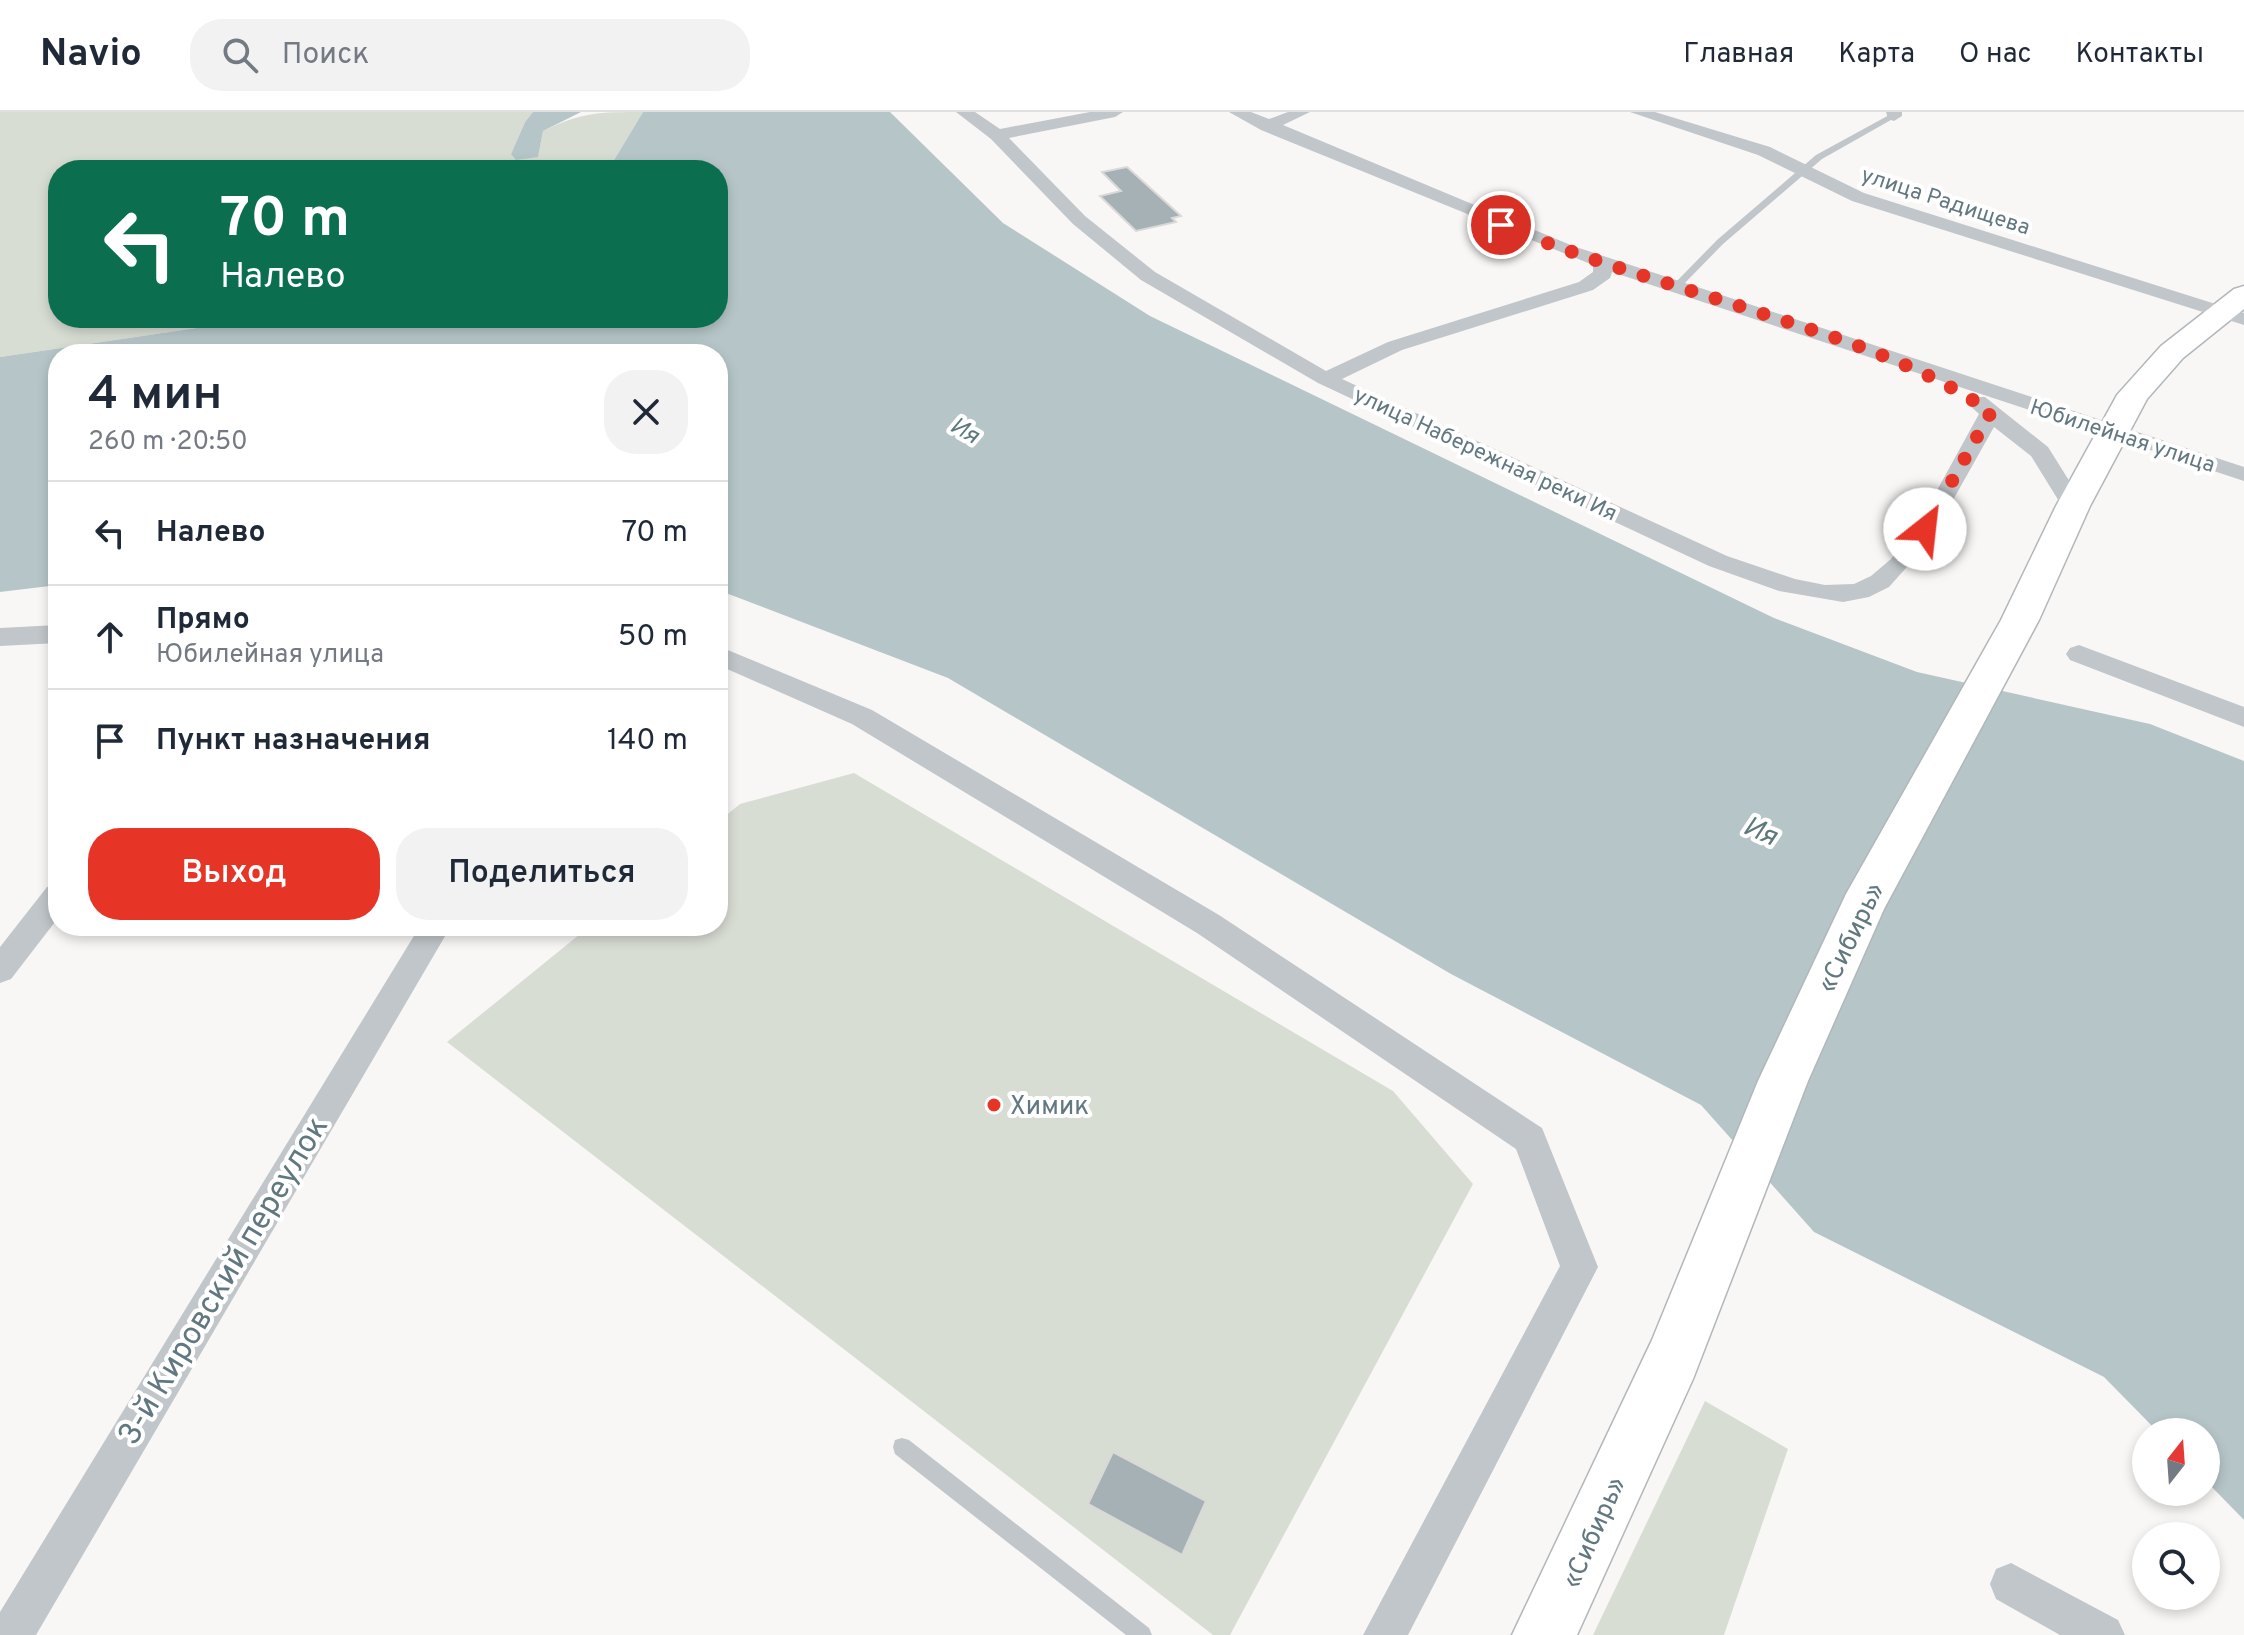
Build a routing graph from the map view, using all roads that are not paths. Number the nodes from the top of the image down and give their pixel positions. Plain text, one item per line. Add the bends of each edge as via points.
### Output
1 (964, 112) edge
2 (1115, 112) edge
3 (1237, 112) edge
4 (1302, 112) edge
5 (1638, 112) edge
6 (1894, 114) edge
7 (1267, 126) junction
8 (997, 135) junction
9 (1803, 170) junction
10 (1515, 197) dead end
11 (1479, 216) junction
12 (1602, 263) junction
13 (1677, 286) junction
14 (2236, 308) edge
15 (1872, 349) junction
16 (1325, 379) junction
17 (1991, 412) junction
18 (2114, 431) junction
19 (2244, 474) edge
20 (2073, 506) junction
21 (48, 635) edge
22 (0, 637) edge
23 (2079, 654) dead end
24 (728, 659) edge
25 (2244, 717) edge
26 (48, 908) edge
27 (430, 936) edge
28 (0, 970) edge
29 (902, 1447) dead end
30 (2011, 1584) dead end
31 (11, 1635) edge
32 (1142, 1635) edge
33 (1385, 1635) edge
34 (1544, 1635) edge
35 (2103, 1635) edge

1 - 8 street, улица Набережная реки Ия
2 - 8 street
3 - 7 street, Юбилейная улица
4 - 7 street
5 - 9 street, улица Радищева via 1764,151
6 - 9 lane
7 - 11 street, Юбилейная улица
8 - 16 street, улица Набережная реки Ия via 1079,220 1148,276
9 - 13 lane
9 - 14 street, улица Радищева via 1858,197
10 - 11 lane
11 - 12 street, Юбилейная улица
12 - 13 street, Юбилейная улица
12 - 16 street via 1603,274 1586,286 1395,346
13 - 15 street, Юбилейная улица
14 - 18 highway, «Сибирь» via 2145,378
15 - 17 street
15 - 18 street, Юбилейная улица via 1983,391
16 - 17 street, улица Набережная реки Ия via 1718,561 1826,591 1861,591 1884,579 1912,552
17 - 20 street via 2040,452
18 - 19 street, Юбилейная улица
18 - 20 highway, «Сибирь»
20 - 34 highway, «Сибирь» via 2020,620 1862,907 1783,1081 1673,1359
21 - 22 street
23 - 25 street
24 - 33 street via 862,717 1208,924 1530,1139 1579,1267
26 - 28 street
27 - 31 street, 3-й Кировский переулок
29 - 32 lane
30 - 35 street

